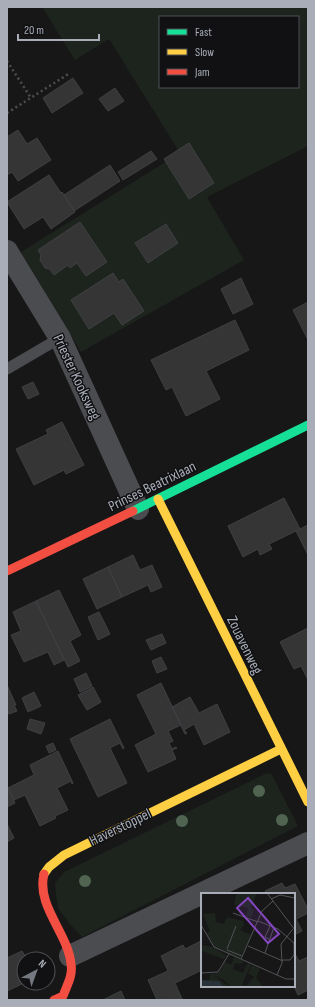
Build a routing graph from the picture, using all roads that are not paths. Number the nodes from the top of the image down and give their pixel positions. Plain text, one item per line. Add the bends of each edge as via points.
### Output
1 (7, 251) edge
2 (60, 338) junction
3 (7, 369) edge
4 (308, 425) edge
5 (158, 499) junction
6 (138, 509) junction
7 (7, 571) edge
8 (281, 749) junction
9 (308, 802) edge
10 (308, 843) edge
11 (203, 893) edge
12 (201, 894) edge
13 (70, 956) junction
14 (54, 1000) edge

1 - 2 street, Priester Kooksweg
2 - 3 lane
2 - 6 street, Priester Kooksweg
4 - 5 street, Prinses Beatrixlaan
5 - 6 street, Prinses Beatrixlaan
5 - 8 street, Zouavenweg
6 - 7 street, Prinses Beatrixlaan
8 - 9 street, Zouavenweg
8 - 13 street, Haverstoppel via 64,855 46,870 42,890
10 - 11 street
12 - 13 street
13 - 14 street, Haverstoppel via 71,975 62,996

